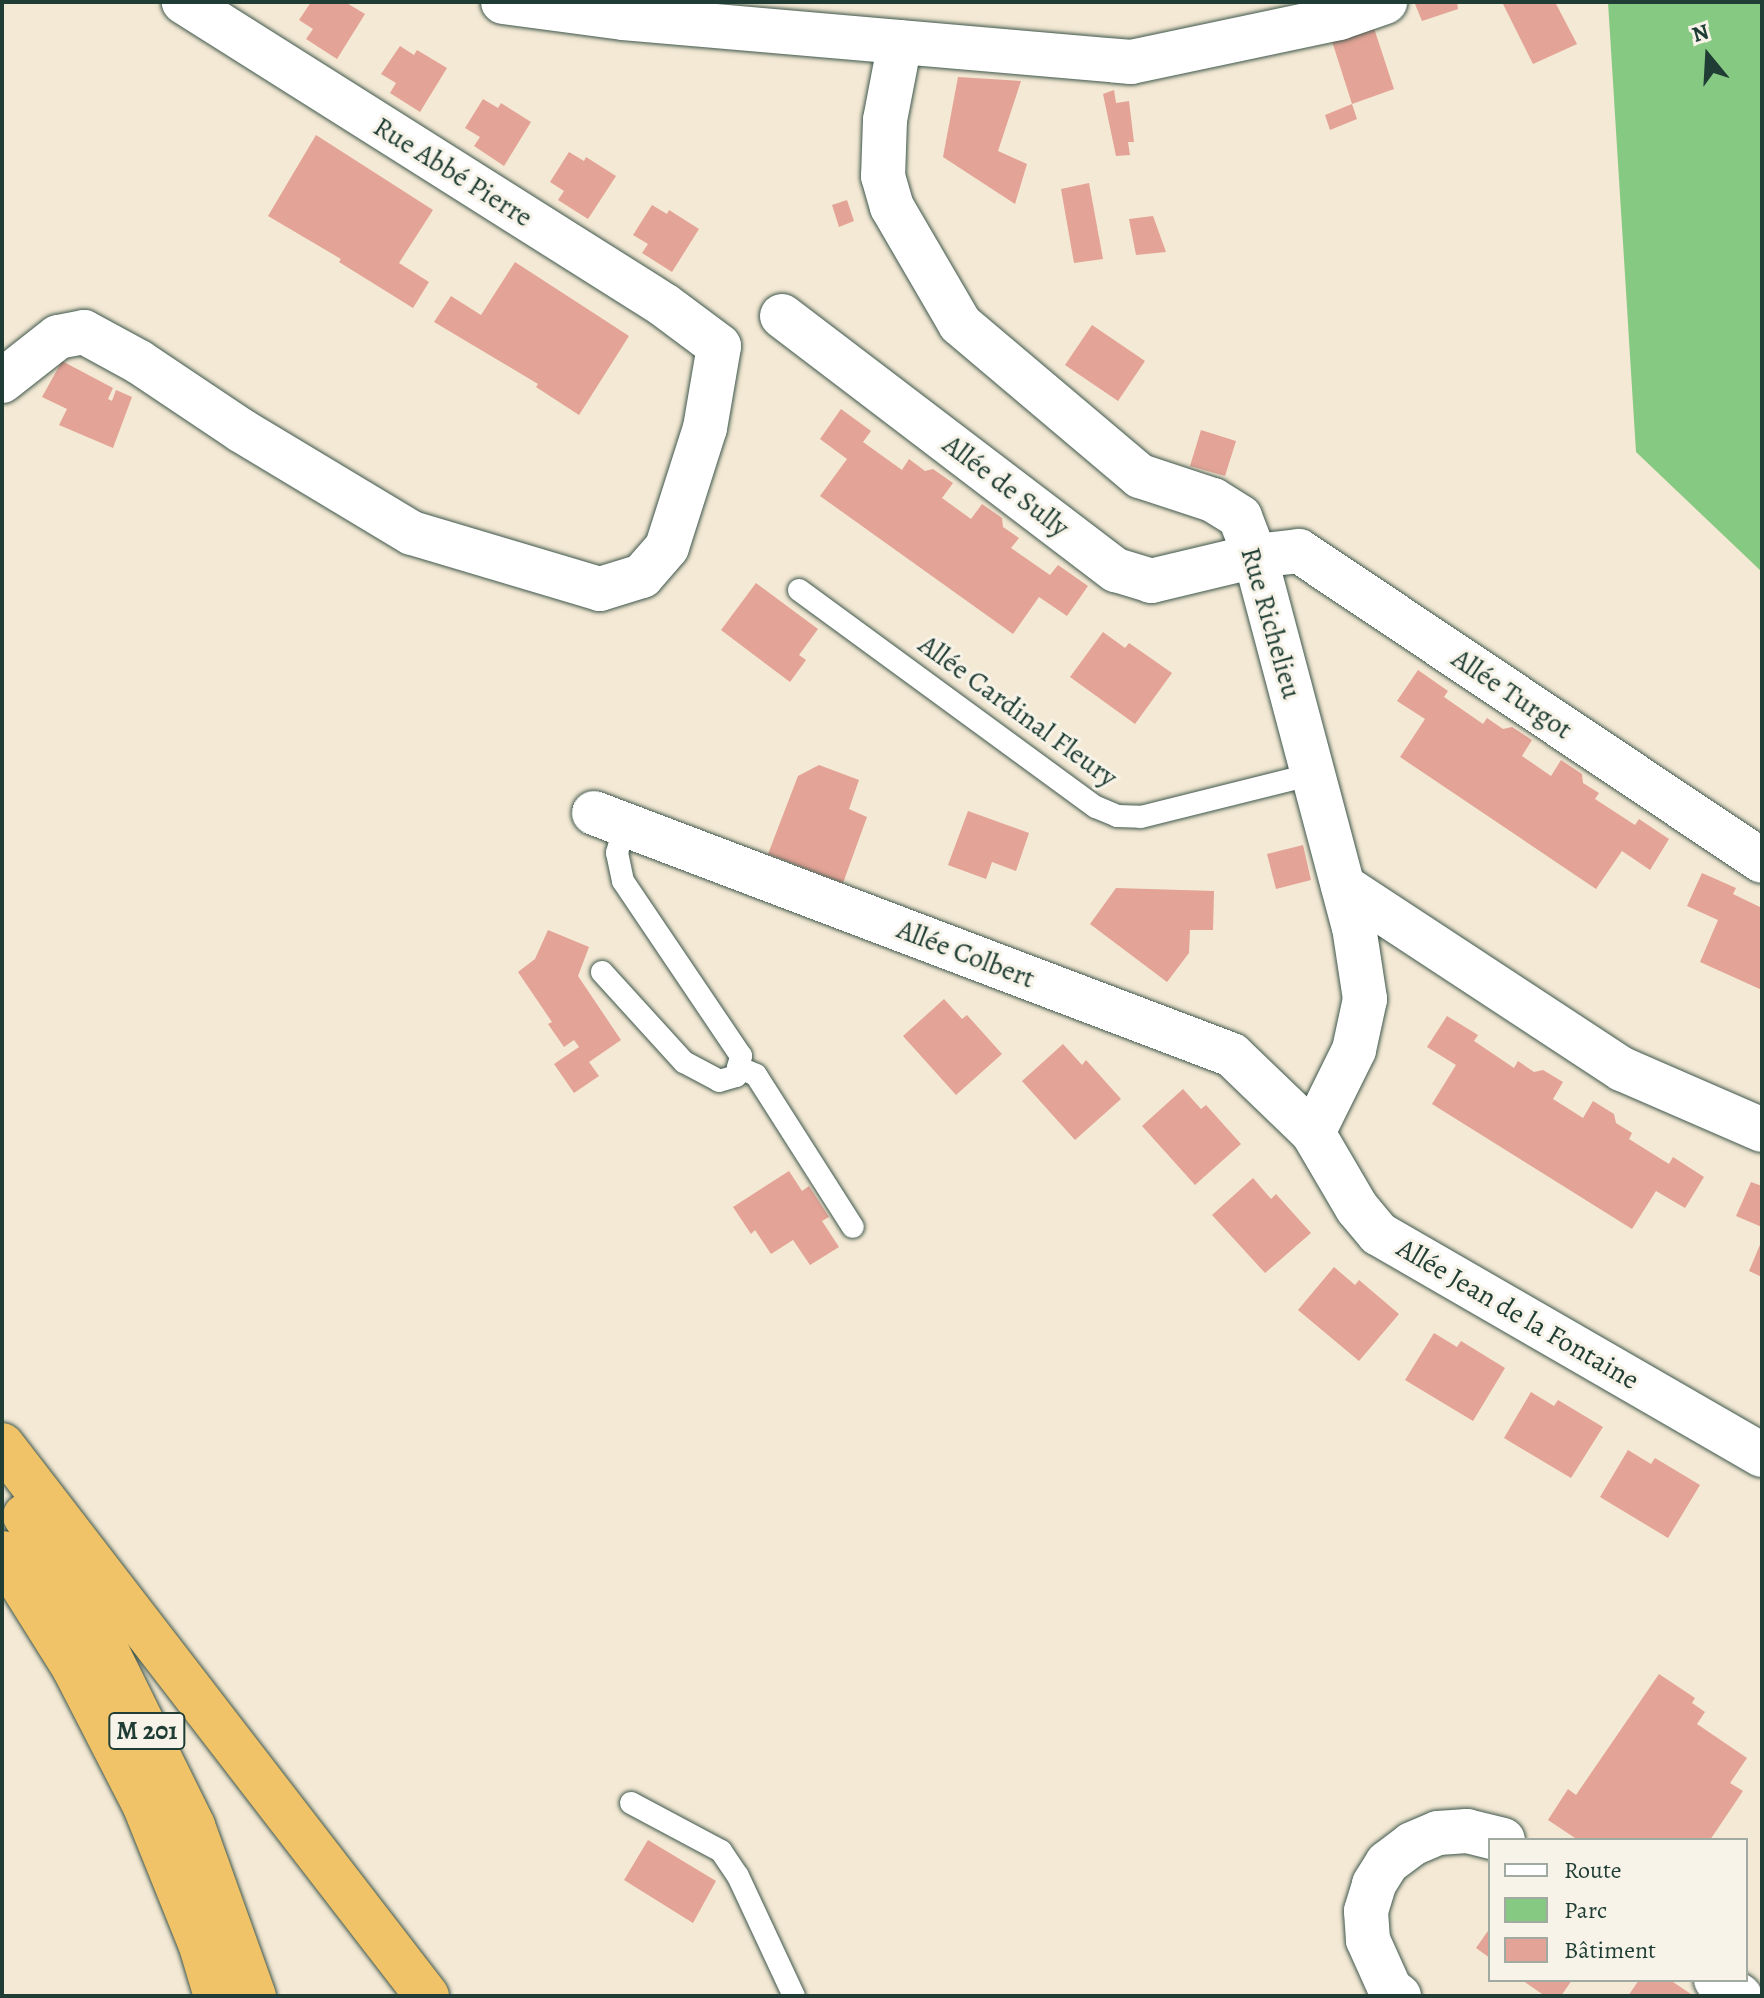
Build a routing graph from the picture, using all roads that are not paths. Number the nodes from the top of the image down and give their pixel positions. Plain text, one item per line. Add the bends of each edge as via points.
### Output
1 (184, 2) edge
2 (503, 2) edge
3 (1385, 2) edge
4 (900, 42) junction
5 (782, 316) dead end
6 (2, 381) edge
7 (1255, 556) junction
8 (799, 590) dead end
9 (1313, 774) junction
10 (610, 818) joint
11 (1762, 861) edge
12 (1343, 886) junction
13 (602, 972) dead end
14 (738, 1067) junction
15 (1762, 1130) edge
16 (1313, 1133) junction
17 (853, 1227) dead end
18 (2, 1445) edge
19 (1762, 1456) edge
20 (2, 1485) edge
21 (2, 1553) edge
22 (631, 1803) dead end
23 (1495, 1838) edge
24 (1719, 1982) edge
25 (216, 1996) edge
26 (254, 1996) edge
27 (427, 1996) edge
28 (794, 1996) edge
29 (1399, 1996) edge
30 (1740, 1996) edge

1 - 6 street, Rue Abbé Pierre via 664,305 719,346 705,428 667,547 642,576 600,589 412,533 84,332 58,337
2 - 4 street
3 - 4 street via 1339,18 1131,62
4 - 7 street, Rue Richelieu via 885,120 883,176 892,207 960,324 1140,476 1213,500 1240,517
5 - 7 street, Allée de Sully via 1116,570 1151,581
7 - 9 street, Rue Richelieu
7 - 11 street, Allée Turgot via 1299,551
8 - 9 lane, Allée Cardinal Fleury via 1096,807 1117,816 1141,817
9 - 12 street, Rue Richelieu
10 - 14 lane via 623,881 741,1056
10 - 16 street, Allée Colbert via 1232,1055
12 - 15 street via 1622,1069
12 - 16 street, Rue Richelieu via 1365,999 1354,1050
13 - 14 lane via 684,1062 719,1081 736,1076
14 - 17 lane via 756,1075
16 - 19 street, Allée Jean de la Fontaine via 1357,1208 1379,1234
18 - 27 highway
20 - 26 highway, M 201 via 118,1672 193,1826
21 - 25 highway, M 201 via 74,1668 144,1804
22 - 28 lane via 721,1851
23 - 29 street via 1467,1831 1438,1833 1387,1863 1374,1884 1366,1911 1368,1940 1390,1989
24 - 30 street

